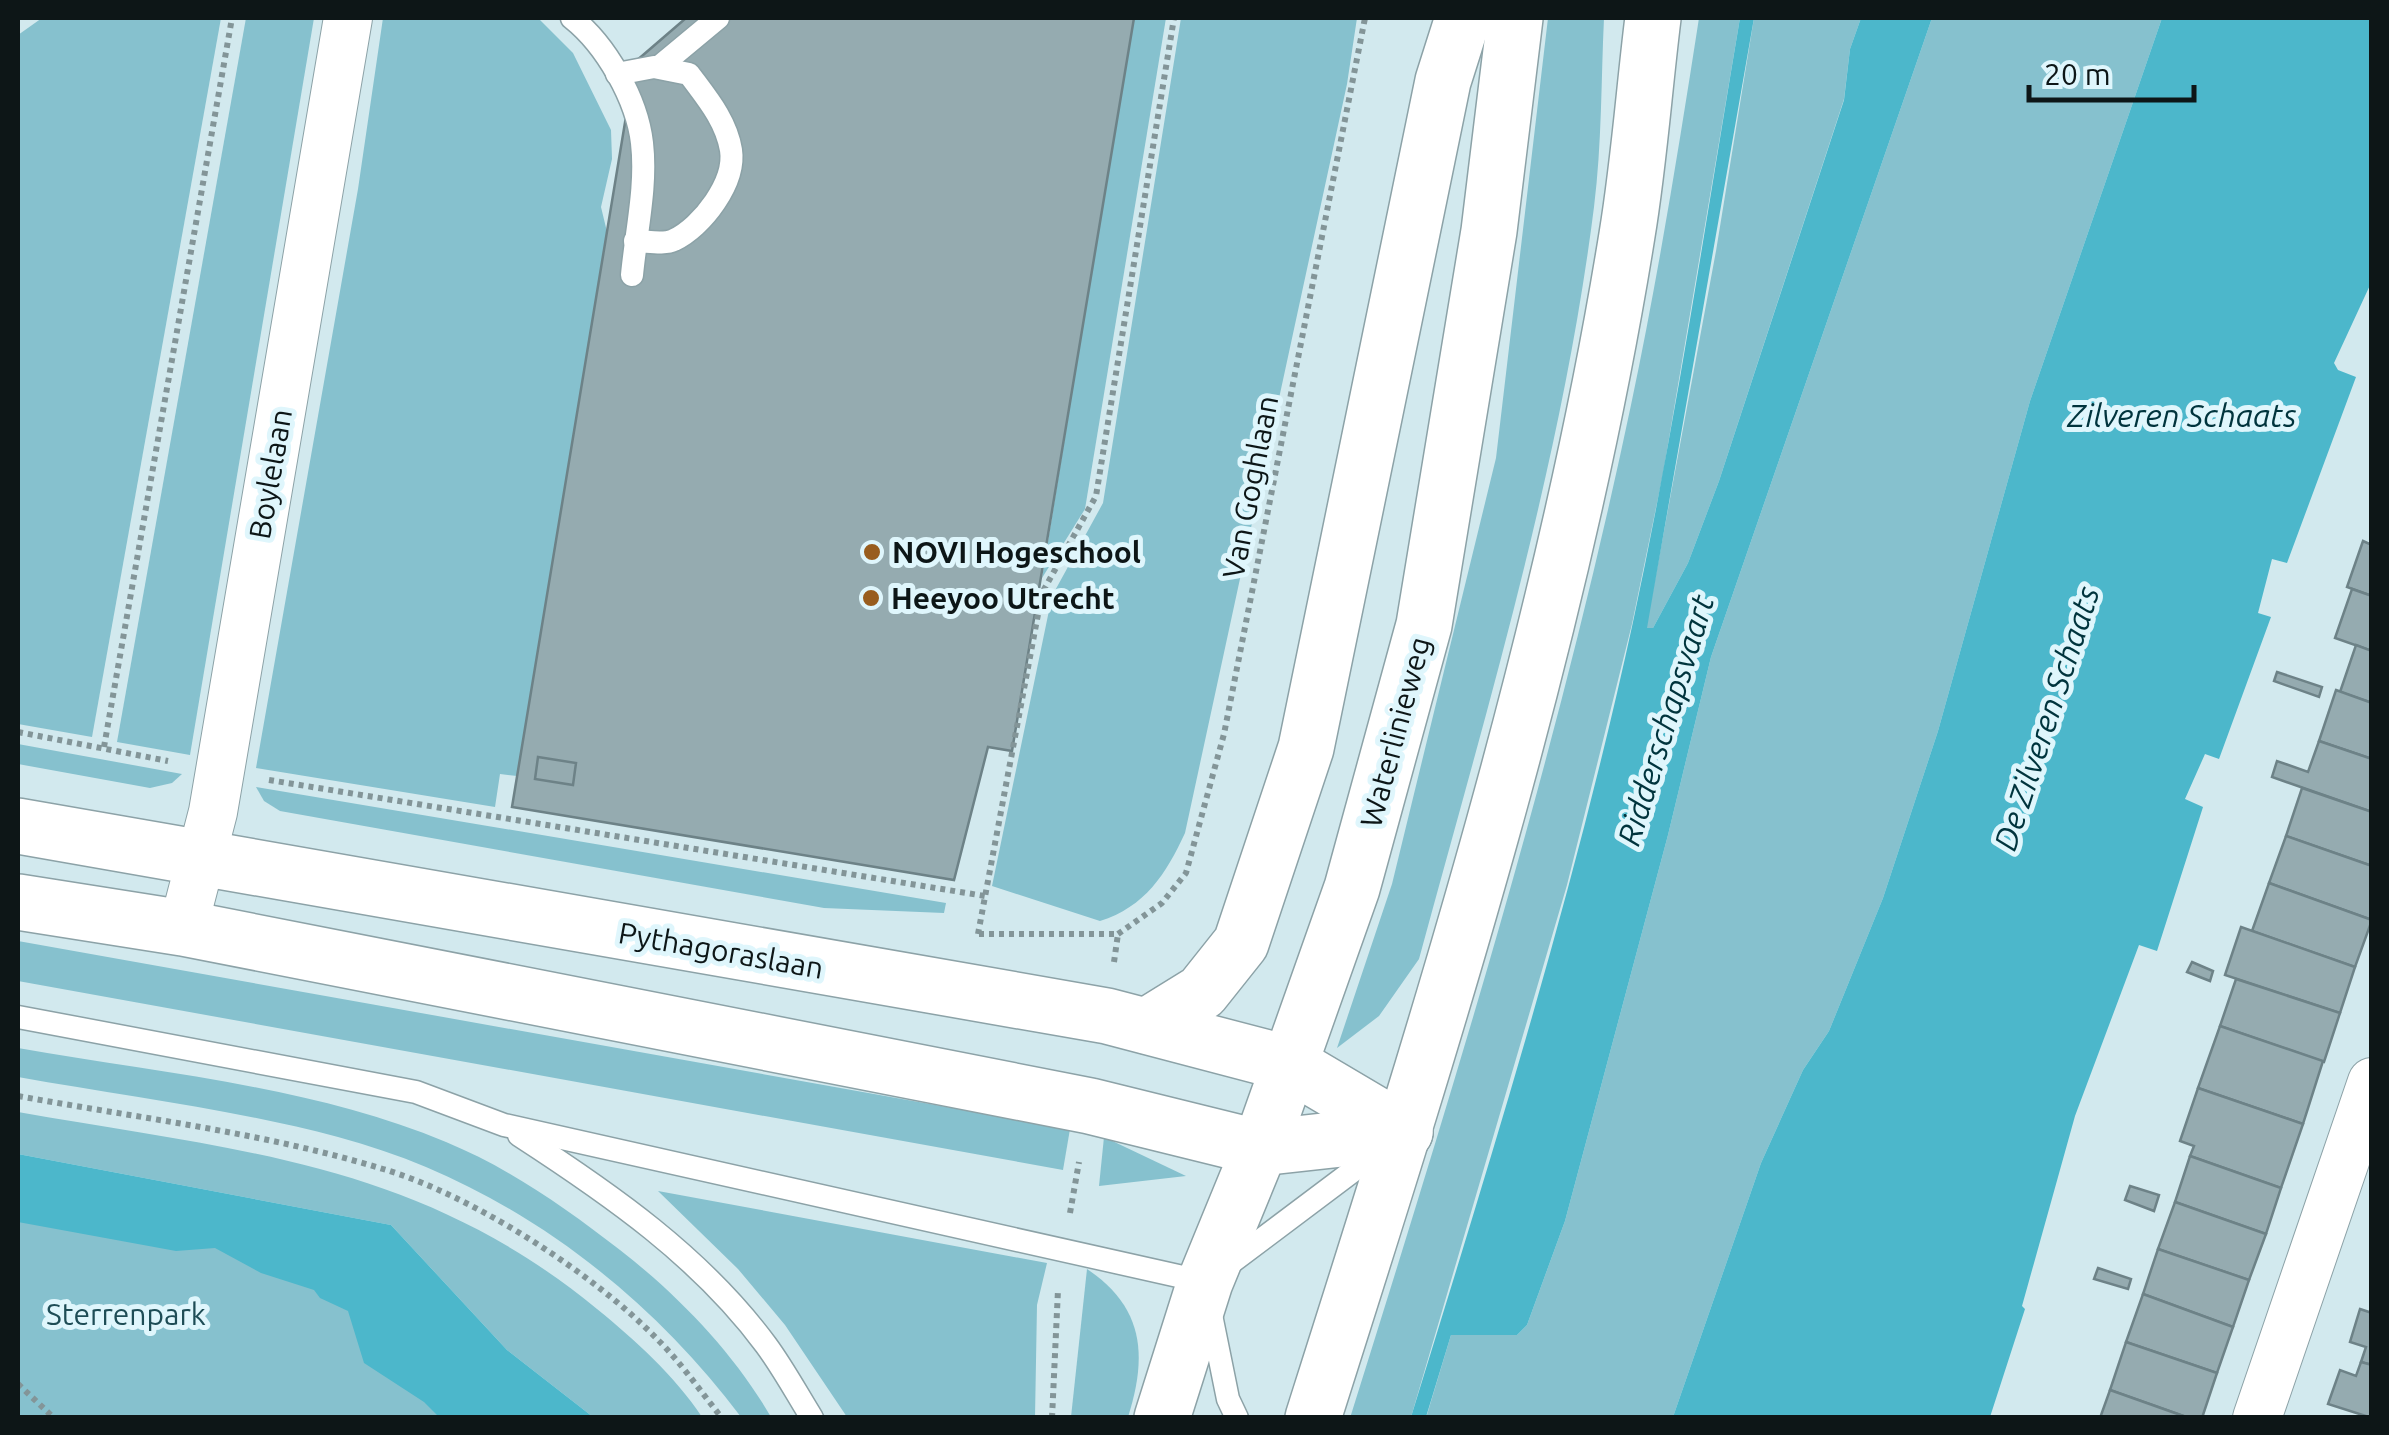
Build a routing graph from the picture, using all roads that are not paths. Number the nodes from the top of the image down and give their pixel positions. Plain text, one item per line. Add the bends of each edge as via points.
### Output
1 (348, 18) edge
2 (572, 18) edge
3 (718, 18) edge
4 (1462, 18) edge
5 (1514, 18) edge
6 (1653, 18) edge
7 (599, 25) edge
8 (659, 68) junction
9 (617, 74) junction
10 (635, 241) junction
11 (632, 275) dead end
12 (18, 826) edge
13 (201, 860) junction
14 (18, 902) edge
15 (183, 928) junction
16 (18, 1017) edge
17 (1127, 1021) junction
18 (1290, 1064) junction
19 (2372, 1082) edge
20 (504, 1125) junction
21 (1405, 1132) junction
22 (1260, 1148) junction
23 (1205, 1282) junction
24 (812, 1418) edge
25 (1162, 1418) edge
26 (1236, 1418) edge
27 (1313, 1418) edge
28 (2257, 1418) edge

1 - 13 street, Boylelaan
2 - 7 lane
3 - 8 lane
4 - 17 main road via 1443,81 1306,748 1241,943 1202,992
5 - 18 main road, Waterlinieweg via 1490,231 1424,625 1352,888
6 - 21 main road via 1627,234 1582,462 1542,635
7 - 9 lane
8 - 9 lane
8 - 10 lane via 689,74 718,113 732,153 722,188 701,220 672,242
9 - 10 lane via 642,142
10 - 11 lane
12 - 13 main road, Pythagoraslaan
13 - 15 street, Boylelaan
13 - 17 main road, Pythagoraslaan
14 - 15 main road
15 - 22 main road via 1090,1106
16 - 20 lane via 416,1092
17 - 18 main road, Pythagoraslaan
18 - 21 main road, Pythagoraslaan
18 - 22 main road, Waterlinieweg
19 - 28 street
20 - 23 lane
20 - 24 lane via 609,1193 697,1266 766,1344
21 - 22 main road
21 - 23 lane
21 - 27 main road
22 - 23 main road, Waterlinieweg
23 - 25 main road, Waterlinieweg
23 - 26 lane

